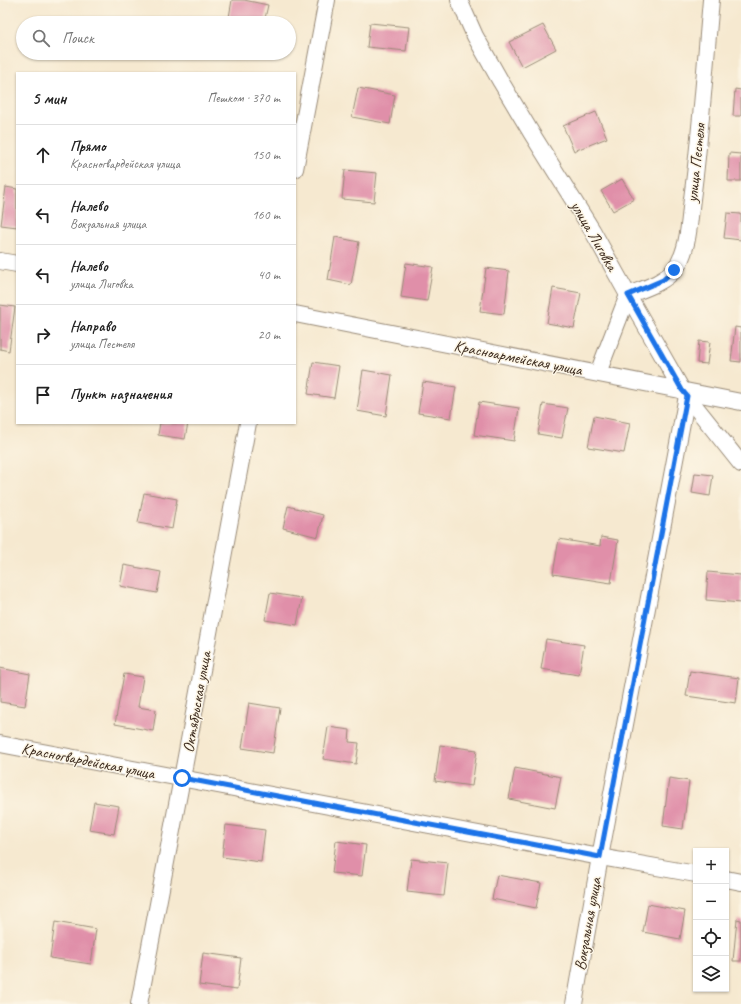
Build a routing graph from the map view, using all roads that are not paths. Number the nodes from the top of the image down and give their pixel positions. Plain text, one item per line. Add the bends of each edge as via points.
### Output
1 (327, 0) edge
2 (458, 0) edge
3 (711, 0) edge
4 (296, 164) edge
5 (0, 261) edge
6 (16, 264) edge
7 (628, 295) junction
8 (296, 314) edge
9 (598, 373) junction
10 (685, 393) junction
11 (741, 402) edge
12 (248, 424) edge
13 (741, 464) edge
14 (0, 744) edge
15 (182, 778) junction
16 (600, 857) junction
17 (693, 873) edge
18 (729, 880) edge
19 (741, 882) edge
20 (139, 1004) edge
21 (574, 1004) edge

1 - 4 street
2 - 7 street, улица Лиговка via 501,82 592,230
3 - 7 street, улица Пестеля via 697,166 688,234 682,257 674,270 663,280
5 - 6 street
7 - 9 street
7 - 10 street, улица Лиговка
8 - 9 street, Красноармейская улица
9 - 10 street, Красноармейская улица
10 - 11 street, Красноармейская улица
10 - 13 street, улица Лиговка
10 - 16 street, Вокзальная улица
12 - 15 street, Октябрьская улица
14 - 15 street, Красногвардейская улица
15 - 16 street, Красногвардейская улица
15 - 20 street, Октябрьская улица
16 - 17 street, Красногвардейская улица
16 - 21 street, Вокзальная улица
18 - 19 street

